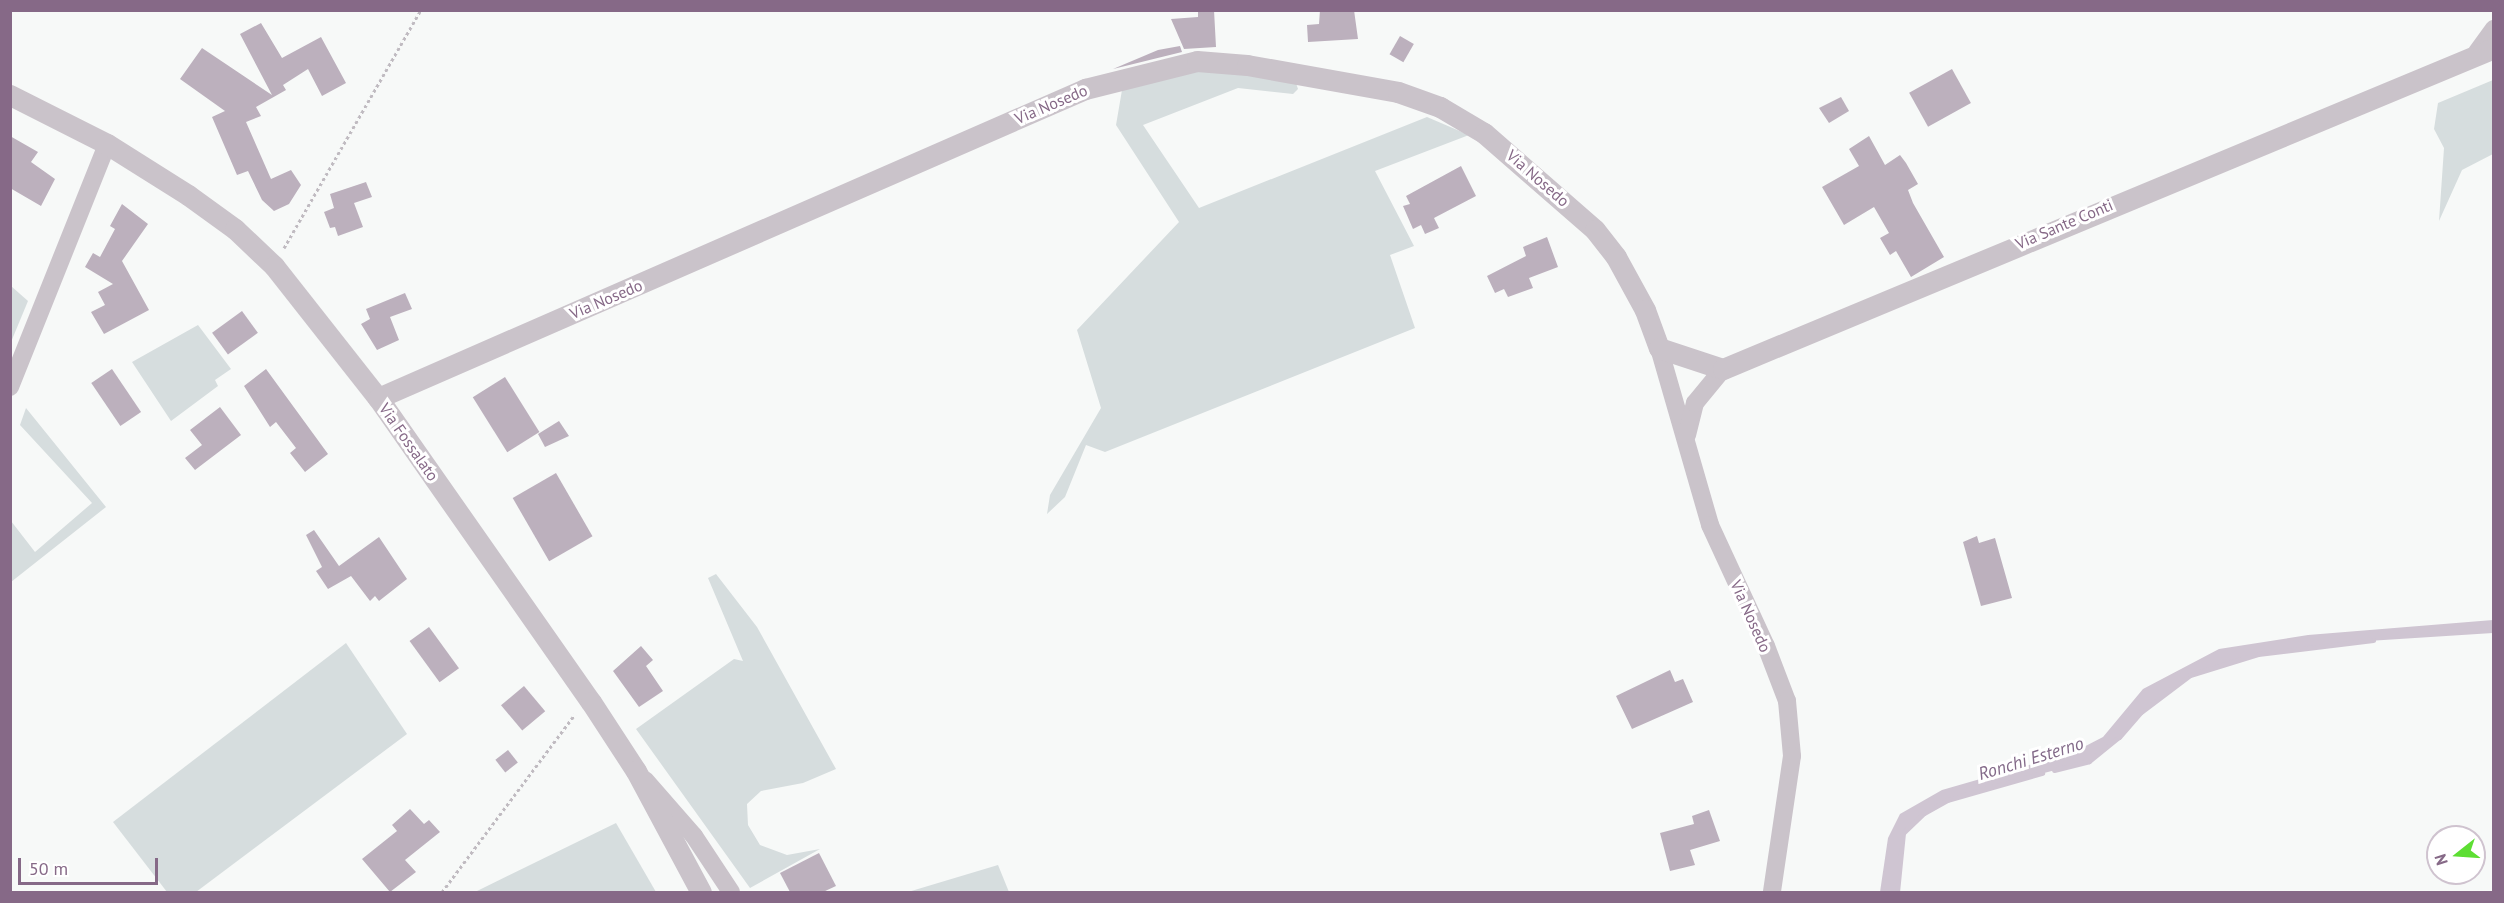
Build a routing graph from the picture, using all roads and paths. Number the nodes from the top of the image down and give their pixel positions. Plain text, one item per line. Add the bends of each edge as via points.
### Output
1 (421, 10) edge
2 (2493, 29) edge
3 (2485, 50) edge
4 (10, 95) edge
5 (107, 144) junction
6 (274, 266) junction
7 (1659, 348) junction
8 (1723, 369) junction
9 (10, 387) edge
10 (378, 398) junction
11 (1687, 435) junction
12 (591, 702) junction
13 (636, 771) junction
14 (442, 892) edge
15 (702, 892) edge
16 (731, 892) edge
17 (1772, 892) edge

1 - 6 path
2 - 3 street, Via Sante Conti
3 - 8 street, Via Sante Conti
4 - 5 street, Via Fossalato
5 - 6 street, Via Fossalato via 226,222
5 - 9 street
6 - 10 street, Via Fossalato
7 - 8 street
7 - 10 street, Via Nosedo via 1645,310 1616,256 1595,230 1484,133 1440,107 1398,92 1247,65 1197,61 1084,88
7 - 11 street, Via Nosedo
8 - 11 street, Via Sante Conti via 1695,403
10 - 12 street, Via Fossalato
11 - 17 street, Via Nosedo via 1690,466 1710,525 1787,701 1792,756
12 - 13 street, Via Fossalato
12 - 14 path via 573,716
13 - 15 street, Via Fossalato
13 - 16 street via 694,836

